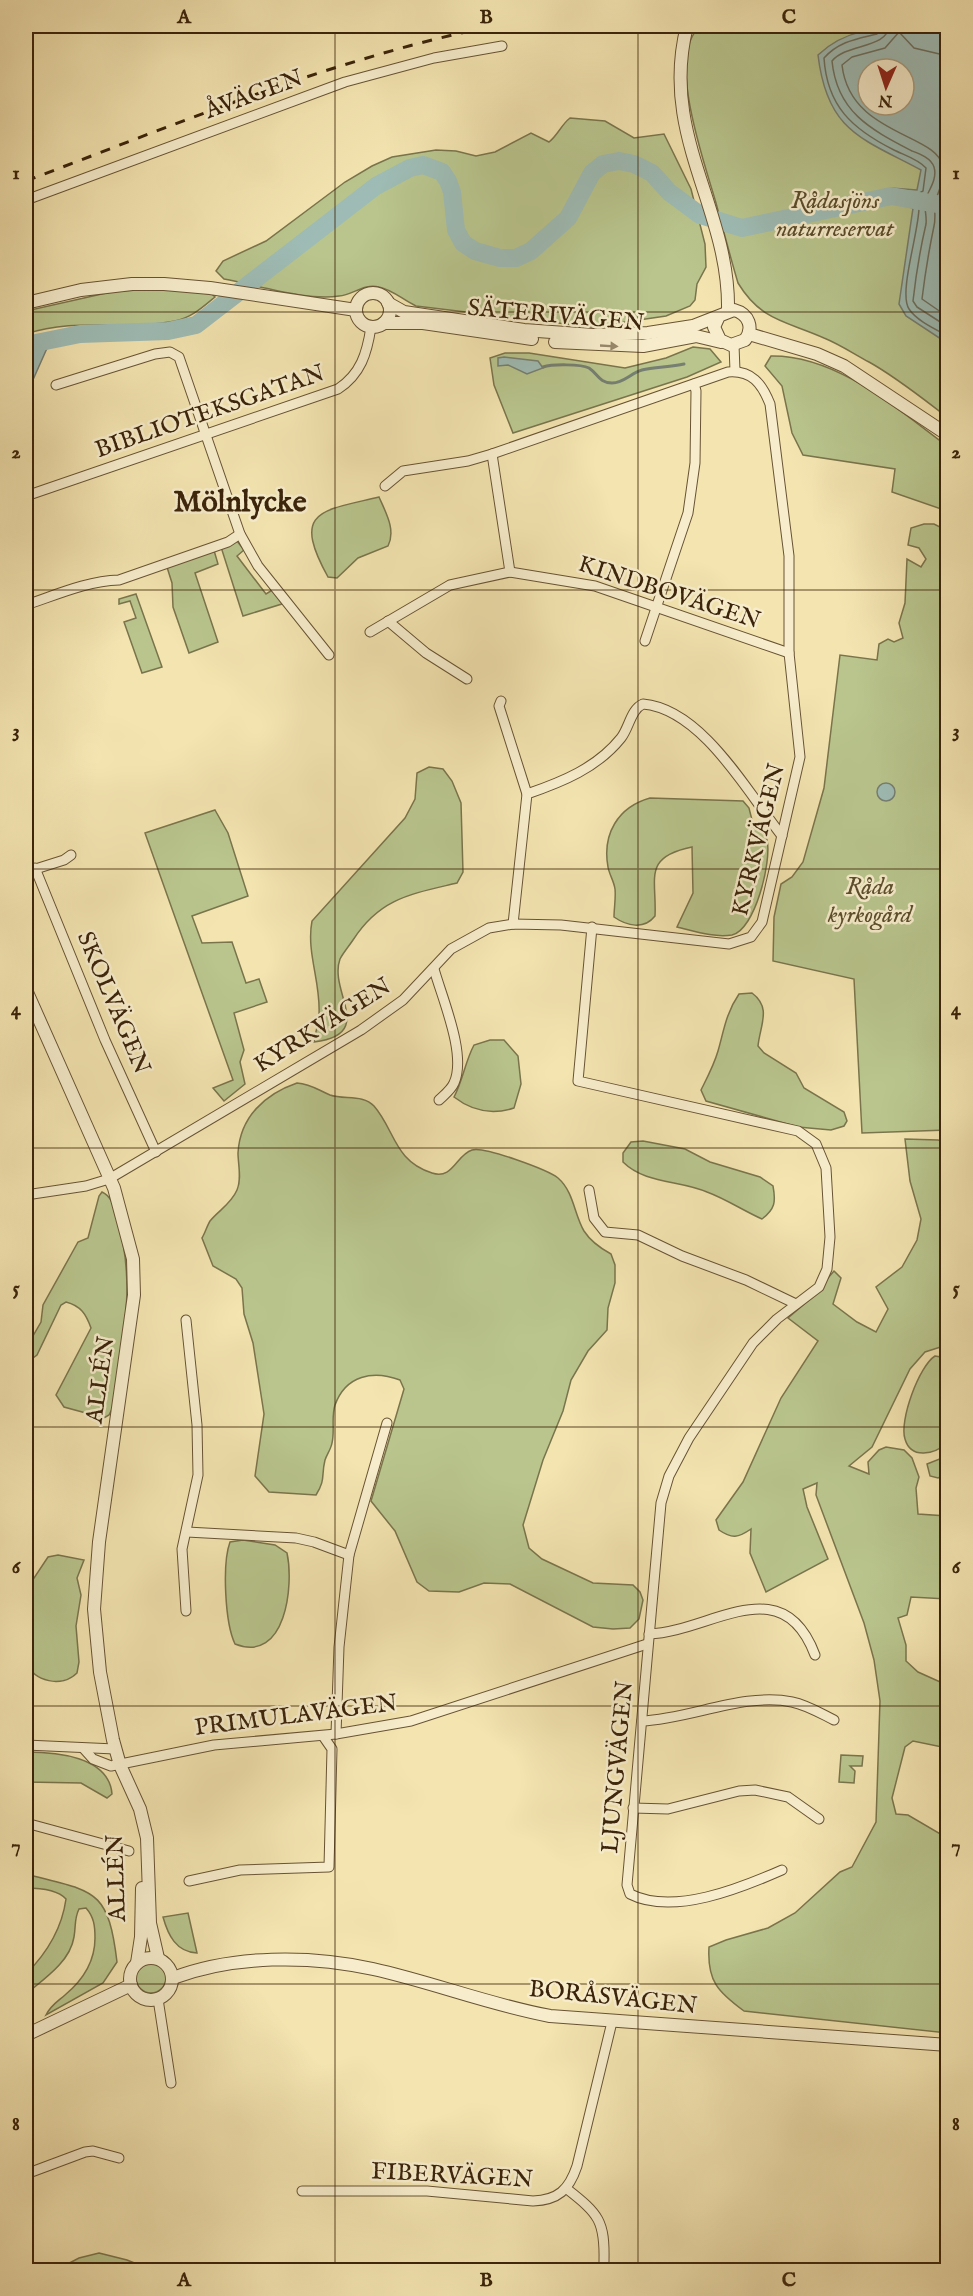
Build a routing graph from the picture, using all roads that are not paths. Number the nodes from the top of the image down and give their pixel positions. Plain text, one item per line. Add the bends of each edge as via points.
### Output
1 (35, 26) edge
2 (687, 26) edge
3 (26, 29) edge
4 (502, 46) dead end
5 (26, 200) edge
6 (26, 303) edge
7 (388, 303) junction
8 (356, 310) junction
9 (724, 313) junction
10 (384, 323) junction
11 (371, 327) junction
12 (749, 334) junction
13 (728, 344) junction
14 (735, 371) junction
15 (694, 384) junction
16 (56, 385) dead end
17 (206, 435) junction
18 (948, 435) edge
19 (492, 454) junction
20 (385, 486) dead end
21 (26, 496) edge
22 (240, 534) junction
23 (510, 572) junction
24 (26, 605) edge
25 (657, 605) junction
26 (388, 621) junction
27 (370, 632) dead end
28 (645, 641) dead end
29 (789, 653) junction
30 (329, 655) dead end
31 (467, 679) dead end
32 (501, 701) dead end
33 (526, 794) junction
34 (782, 836) junction
35 (71, 855) dead end
36 (30, 870) edge
37 (513, 924) junction
38 (592, 927) junction
39 (434, 969) junction
40 (26, 990) edge
41 (439, 1100) dead end
42 (156, 1152) junction
43 (109, 1179) junction
44 (589, 1190) dead end
45 (26, 1195) edge
46 (796, 1304) junction
47 (186, 1320) dead end
48 (387, 1423) dead end
49 (187, 1532) junction
50 (349, 1555) junction
51 (186, 1611) dead end
52 (648, 1639) junction
53 (815, 1655) dead end
54 (834, 1720) dead end
55 (642, 1721) junction
56 (336, 1734) junction
57 (322, 1736) junction
58 (26, 1745) edge
59 (84, 1749) junction
60 (115, 1749) junction
61 (120, 1765) junction
62 (131, 1792) junction
63 (633, 1808) junction
64 (819, 1819) dead end
65 (26, 1824) edge
66 (129, 1851) dead end
67 (782, 1870) dead end
68 (189, 1881) dead end
69 (158, 1958) junction
70 (136, 1963) junction
71 (173, 1978) junction
72 (131, 1985) junction
73 (158, 1999) junction
74 (612, 2022) junction
75 (26, 2035) edge
76 (948, 2045) edge
77 (171, 2083) dead end
78 (119, 2158) dead end
79 (26, 2174) edge
80 (567, 2189) junction
81 (302, 2191) dead end
82 (604, 2262) dead end

1 - 3 street
2 - 9 street via 680,104 725,272
4 - 5 street, ÅVÄGEN via 434,58 345,82
6 - 8 street via 81,290 132,284 210,288
7 - 8 street via 380,295 369,294 360,299
7 - 9 street, SÄTERIVÄGEN via 404,312 567,334 648,333 693,326
7 - 10 street via 389,315
8 - 11 street via 361,322
9 - 12 street via 737,310 746,316
9 - 13 street via 715,330
10 - 11 street
10 -> 13 street, SÄTERIVÄGEN via 423,323 492,335 612,346 659,345 696,336
11 - 17 street, BIBLIOTEKSGATAN via 362,365 338,389
12 - 13 street via 743,342
12 - 18 street via 844,366
13 - 14 street
14 - 15 street
14 - 29 street, KYRKVÄGEN via 755,379 770,404 789,556
15 - 19 street
15 - 25 street via 692,489 682,537
16 - 17 street via 170,352 182,362
17 - 21 street, BIBLIOTEKSGATAN
17 - 22 street
19 - 20 street via 404,471
19 - 23 street
22 - 24 street via 228,542 119,580 104,580
22 - 30 street via 258,566
23 - 25 street, KINDBOVÄGEN via 595,586
23 - 26 street, KINDBOVÄGEN via 450,585
25 - 28 street
25 - 29 street, KINDBOVÄGEN
26 - 27 street, KINDBOVÄGEN
26 - 31 street via 426,653
29 - 34 street, KYRKVÄGEN via 800,757
32 - 33 street via 499,706
33 - 34 street via 588,768 606,755 623,736 639,706 646,704 691,724 707,739
33 - 37 street
34 - 38 street, KYRKVÄGEN via 762,922 742,942 710,944
35 - 36 street, SKOLVÄGEN
36 - 42 street, SKOLVÄGEN
37 - 38 street, KYRKVÄGEN
37 - 39 street, KYRKVÄGEN via 489,928 465,939
38 - 46 street, LJUNGVÄGEN via 578,1081 798,1131 816,1144 826,1168 830,1253 819,1287
39 - 41 street via 457,1050 458,1069 454,1083
39 - 42 street, KYRKVÄGEN via 403,1000 361,1030
40 - 43 street, ALLÉN
42 - 43 street, KYRKVÄGEN
43 - 45 street, KYRKVÄGEN
43 - 60 street, ALLÉN via 122,1212 134,1274 93,1608
44 - 46 street via 594,1218 605,1232 638,1235
46 - 52 street, LJUNGVÄGEN via 753,1343 689,1438 669,1476 656,1533
47 - 49 street via 198,1475
48 - 50 street
49 - 50 street via 296,1538
49 - 51 street via 181,1564
50 - 56 street via 340,1636
52 - 53 street, PRIMULAVÄGEN via 742,1609 762,1609 796,1623 808,1636
52 - 55 street, LJUNGVÄGEN
52 - 56 street, PRIMULAVÄGEN via 457,1708 411,1721
54 - 55 street via 809,1707 774,1700
55 - 63 street, LJUNGVÄGEN
56 - 57 street, PRIMULAVÄGEN
57 - 61 street, PRIMULAVÄGEN via 214,1745
57 - 68 street via 332,1749 329,1867 240,1870
58 - 59 street
59 - 60 street
59 - 61 street via 99,1761
60 - 61 street, ALLÉN
61 - 62 street, ALLÉN
62 - 69 street, ALLÉN via 147,1838 150,1923
62 - 70 street, ALLÉN via 142,1851 141,1937
63 - 64 street via 668,1809 755,1790 788,1797
63 - 67 street, LJUNGVÄGEN via 627,1885 630,1894 637,1898 704,1898
65 - 66 street
69 - 70 street
69 - 71 street via 167,1964
70 - 72 street
71 - 73 street via 169,1991
71 - 74 street, BORÅSVÄGEN via 250,1961 341,1964 408,1978 526,2012
72 - 73 street via 143,1998
72 - 75 street
73 - 77 street
74 - 76 street, BORÅSVÄGEN
74 - 80 street, FIBERVÄGEN via 588,2126
78 - 79 street via 85,2151
80 - 81 street, FIBERVÄGEN via 547,2200 533,2201 427,2191
80 - 82 street via 594,2211 602,2224

